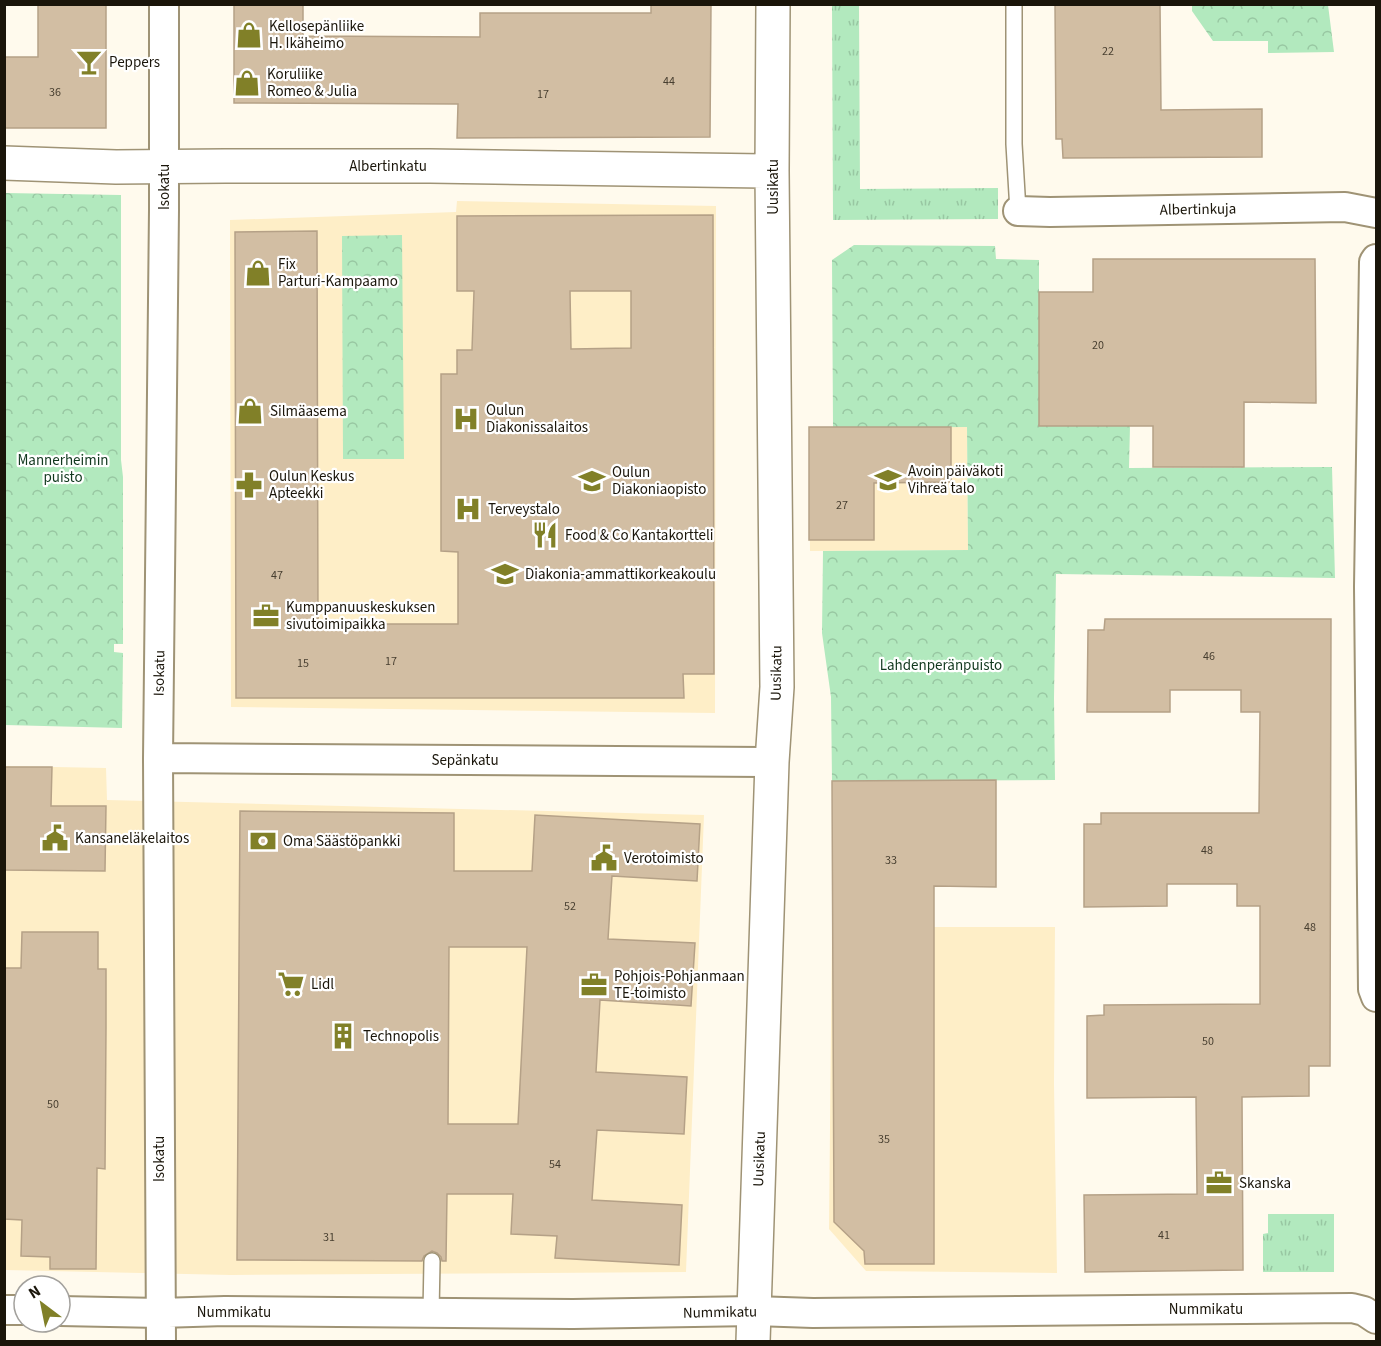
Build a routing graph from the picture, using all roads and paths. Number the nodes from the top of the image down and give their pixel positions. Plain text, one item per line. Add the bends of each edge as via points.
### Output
1 (164, 4) edge
2 (773, 4) edge
3 (1014, 4) edge
4 (4, 163) edge
5 (164, 167) junction
6 (772, 171) junction
7 (1018, 211) joint
8 (1377, 213) edge
9 (1377, 259) edge
10 (1373, 587) edge
11 (158, 758) junction
12 (772, 762) junction
13 (1377, 997) edge
14 (432, 1261) dead end
15 (72, 1311) edge
16 (160, 1313) junction
17 (431, 1313) junction
18 (1377, 1320) edge
19 (753, 1326) edge
20 (160, 1341) edge

1 - 5 street, Isokatu
2 - 6 main road, Uusikatu
3 - 7 lane
4 - 5 main road, Albertinkatu
5 - 6 main road, Albertinkatu
5 - 11 street, Isokatu
6 - 12 main road, Uusikatu via 777,687
7 - 8 street, Albertinkuja via 1345,207
9 - 10 street
10 - 13 street via 1373,989
11 - 12 street, Sepänkatu
11 - 16 street, Isokatu
12 - 19 main road, Uusikatu
14 - 17 lane
15 - 16 street, Nummikatu
16 - 17 street, Nummikatu
16 - 20 street, Isokatu
17 - 19 street, Nummikatu via 584,1314
18 - 19 street, Nummikatu via 1352,1308 813,1312

